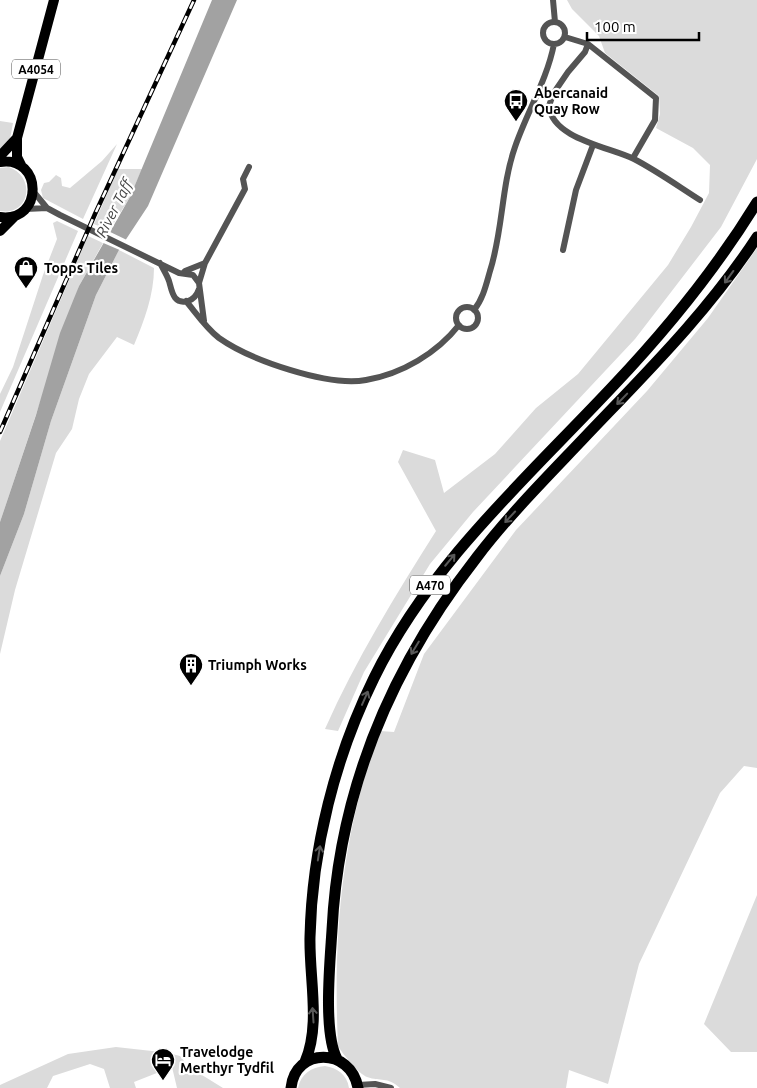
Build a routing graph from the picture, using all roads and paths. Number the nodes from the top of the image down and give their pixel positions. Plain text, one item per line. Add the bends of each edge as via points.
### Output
1 (54, 0) edge
2 (553, 0) edge
3 (556, 22) junction
4 (564, 36) junction
5 (554, 44) junction
6 (588, 44) junction
7 (17, 138) junction
8 (593, 145) junction
9 (0, 156) edge
10 (633, 158) junction
11 (0, 162) edge
12 (21, 165) junction
13 (249, 167) dead end
14 (33, 191) junction
15 (700, 200) dead end
16 (757, 202) edge
17 (47, 208) junction
18 (25, 209) junction
19 (0, 217) edge
20 (14, 217) junction
21 (0, 231) edge
22 (757, 237) edge
23 (563, 250) dead end
24 (159, 262) junction
25 (205, 263) junction
26 (182, 272) junction
27 (170, 282) junction
28 (199, 286) junction
29 (186, 301) junction
30 (474, 310) junction
31 (204, 323) junction
32 (459, 325) junction
33 (337, 1059) junction
34 (306, 1062) junction
35 (358, 1087) edge
36 (290, 1088) edge
37 (391, 1088) edge

1 - 7 main road, A4054
2 - 3 street
3 - 4 street via 564,27
3 - 5 street via 547,24 543,33 548,42
4 - 5 street
4 - 6 street
5 - 30 street via 550,62 514,148 494,262
6 - 8 street via 553,94 549,106 555,122
6 - 10 street via 656,98 655,120
7 - 9 main road, A4054
7 - 12 main road, A4054 via 17,157
8 - 10 street
8 - 23 street via 576,190
10 - 15 street
11 - 12 main road
12 - 14 main road via 30,177
13 - 25 street via 243,179 245,189
14 - 17 street
14 - 18 main road
34 -> 16 highway, A470 via 314,1037 310,938 324,822 344,752 374,678 434,580 496,507 687,303
17 - 18 street
17 - 24 street
18 - 20 main road
19 - 20 main road
20 - 21 main road
22 -> 33 highway, A470 via 716,294 667,353 583,439 476,557 408,660 369,744 339,850 330,972 331,1040
24 - 26 street
24 - 27 street
25 - 26 street
25 - 28 street
26 - 27 street
26 - 28 street via 194,275
27 - 29 street via 172,295
28 - 29 street via 195,297
28 - 31 street
29 - 31 street
30 - 32 street via 468,307 460,310 456,318
30 - 32 street via 478,319 475,326 465,328
31 - 32 street via 223,340 256,358 312,375 366,381 409,365 435,350
33 - 34 highway via 326,1057
33 - 35 highway via 350,1069
34 - 36 highway via 298,1069
35 - 37 street via 375,1084

